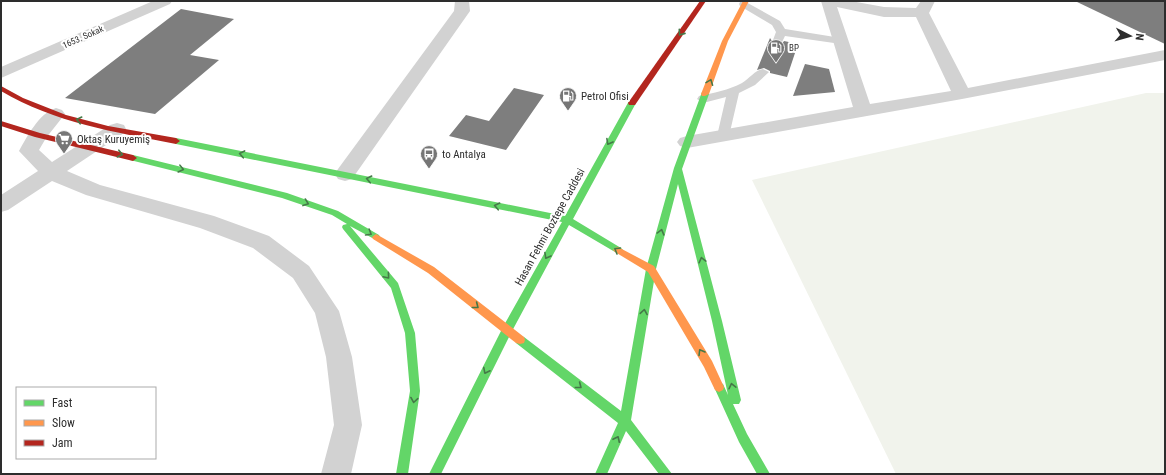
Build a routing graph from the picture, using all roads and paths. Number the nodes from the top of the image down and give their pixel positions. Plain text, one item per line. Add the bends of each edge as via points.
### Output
1 (165, 1) edge
2 (462, 1) edge
3 (703, 1) edge
4 (829, 1) edge
5 (745, 3) edge
6 (924, 7) edge
7 (841, 41) junction
8 (1165, 55) edge
9 (764, 72) dead end
10 (1, 73) edge
11 (1, 88) edge
12 (734, 90) junction
13 (962, 94) junction
14 (703, 99) junction
15 (863, 111) junction
16 (56, 114) junction
17 (1, 122) edge
18 (117, 129) junction
19 (38, 135) junction
20 (723, 136) junction
21 (687, 142) junction
22 (90, 148) junction
23 (678, 168) junction
24 (52, 173) junction
25 (345, 174) junction
26 (1, 205) edge
27 (335, 213) junction
28 (567, 220) junction
29 (651, 269) junction
30 (507, 330) junction
31 (625, 421) junction
32 (743, 438) junction
33 (336, 474) edge
34 (402, 474) edge
35 (435, 474) edge
36 (601, 474) edge
37 (666, 474) edge
38 (764, 474) edge

1 - 10 street, 1653. Sokak
2 - 25 street via 462,11
3 -> 28 main road, Hasan Fehmi Boztepe Caddesi via 625,113
4 - 6 street via 884,12
4 - 7 street
5 - 7 lane via 776,23 779,36
14 -> 5 main road via 725,41
6 - 13 street
7 - 15 street
8 - 13 street
9 - 12 lane via 745,87
11 - 16 main road via 13,97
12 - 14 lane
12 - 20 lane
13 - 15 street
14 - 21 main road
15 - 20 street
18 -> 16 main road
16 - 19 street
17 - 19 main road
18 - 22 street
25 -> 18 main road
19 - 22 main road
19 - 24 street via 29,151
20 - 21 street
21 - 23 main road
22 - 24 street
22 -> 27 main road via 284,195
29 -> 23 main road
32 -> 23 main road via 717,321
24 - 26 street
24 - 33 street via 93,190 206,222 261,242 301,272 327,311 339,357 348,425
28 -> 25 main road
27 -> 30 main road via 431,270
27 -> 34 main road via 395,286 410,333 416,391
29 -> 28 main road
28 -> 30 main road, Hasan Fehmi Boztepe Caddesi
31 -> 29 main road
32 -> 29 main road via 708,364
30 -> 31 main road
30 -> 35 main road, Hasan Fehmi Boztepe Caddesi
36 -> 31 main road
31 - 37 main road
32 - 38 main road

